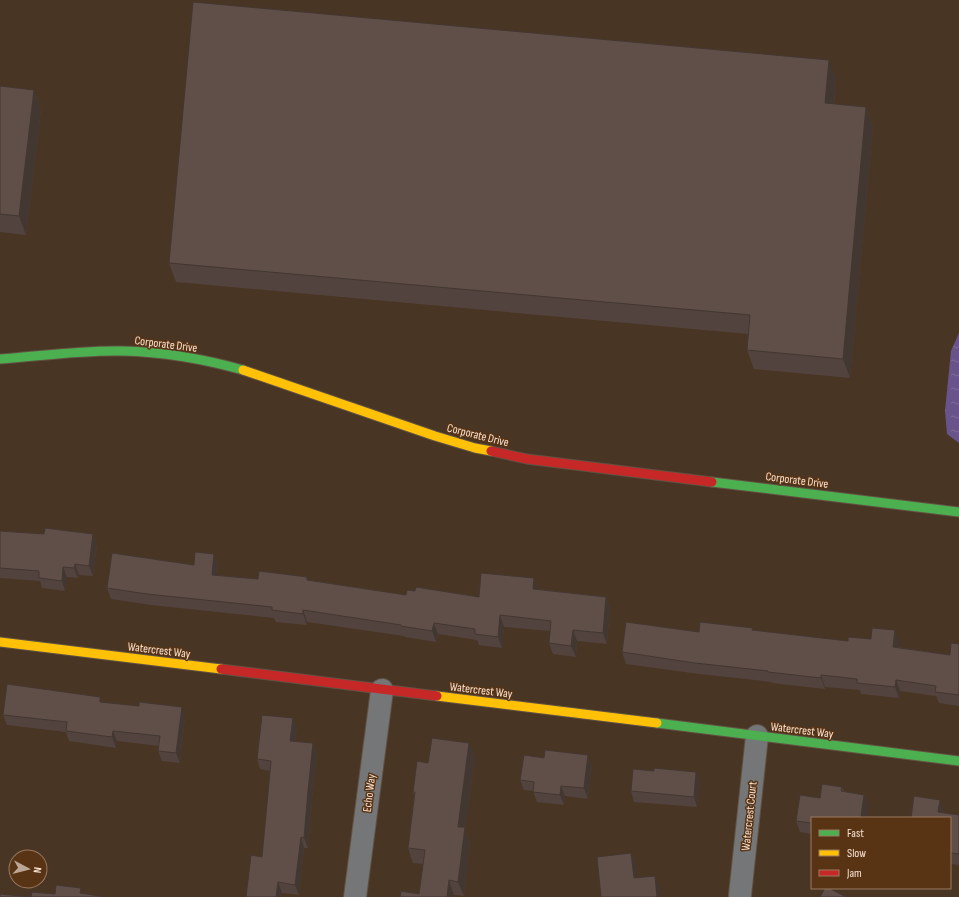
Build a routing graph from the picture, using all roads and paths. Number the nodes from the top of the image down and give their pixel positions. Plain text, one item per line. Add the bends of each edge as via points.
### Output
1 (0, 359) edge
2 (959, 512) edge
3 (0, 642) edge
4 (382, 690) junction
5 (757, 736) junction
6 (959, 761) edge
7 (740, 896) dead end
8 (355, 897) edge

1 - 2 street, Corporate Drive via 123,351 189,358 252,373 475,448 526,459
3 - 4 street, Watercrest Way
4 - 5 street, Watercrest Way
4 - 8 street, Echo Way
5 - 6 street, Watercrest Way
5 - 7 street, Watercrest Court

